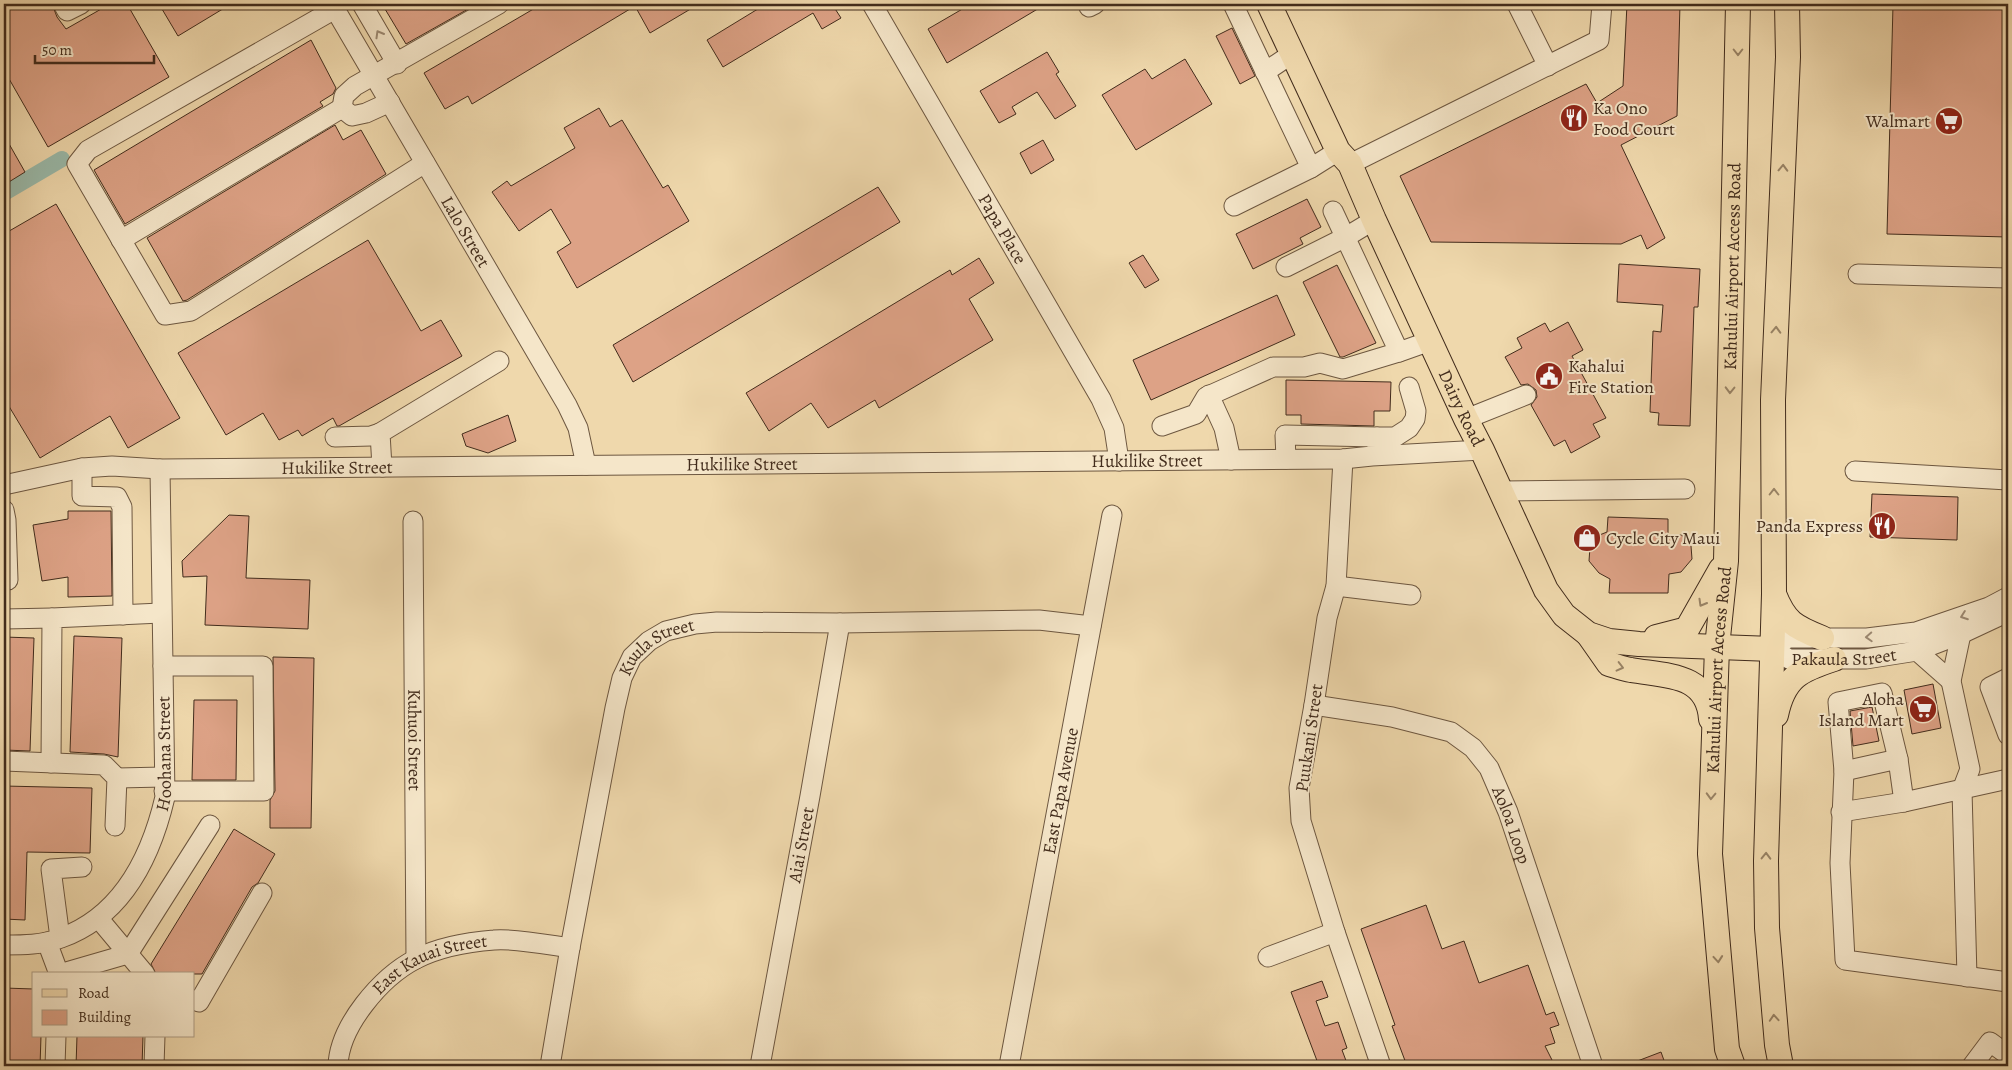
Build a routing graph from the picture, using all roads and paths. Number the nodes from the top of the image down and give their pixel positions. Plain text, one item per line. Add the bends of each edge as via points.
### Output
1 (63, 4) edge
2 (81, 4) edge
3 (362, 4) edge
4 (499, 4) edge
5 (872, 4) edge
6 (1233, 4) edge
7 (1269, 4) edge
8 (1517, 4) edge
9 (1602, 4) edge
10 (1738, 4) edge
11 (1787, 4) edge
12 (334, 6) edge
13 (1293, 53) junction
14 (397, 64) junction
15 (1548, 66) junction
16 (1265, 72) junction
17 (374, 76) junction
18 (390, 102) junction
19 (342, 108) junction
20 (1344, 157) junction
21 (425, 163) junction
22 (1311, 168) junction
23 (1234, 206) dead end
24 (1333, 212) dead end
25 (1374, 220) junction
26 (1346, 237) junction
27 (121, 240) junction
28 (1286, 268) dead end
29 (1858, 274) dead end
30 (2008, 278) edge
31 (1430, 341) junction
32 (1399, 352) junction
33 (499, 361) dead end
34 (1409, 387) dead end
35 (1209, 395) junction
36 (1526, 395) dead end
37 (1466, 419) junction
38 (1162, 426) dead end
39 (380, 433) junction
40 (334, 438) dead end
41 (1377, 446) junction
42 (1482, 450) junction
43 (1286, 459) junction
44 (1343, 459) junction
45 (1230, 460) junction
46 (1119, 461) junction
47 (586, 465) junction
48 (382, 467) junction
49 (82, 468) junction
50 (160, 469) junction
51 (1855, 471) dead end
52 (2008, 480) edge
53 (4, 485) edge
54 (1685, 489) dead end
55 (1501, 491) junction
56 (4, 510) edge
57 (1112, 515) dead end
58 (413, 520) dead end
59 (1726, 561) junction
60 (8, 580) dead end
61 (1336, 586) junction
62 (1774, 594) junction
63 (1411, 595) dead end
64 (2008, 597) edge
65 (2008, 612) edge
66 (161, 613) junction
67 (123, 614) junction
68 (52, 618) junction
69 (4, 619) edge
70 (840, 623) junction
71 (1090, 626) junction
72 (1588, 634) junction
73 (1961, 634) junction
74 (1822, 638) junction
75 (1639, 644) junction
76 (1717, 647) junction
77 (1772, 649) junction
78 (1917, 651) junction
79 (1834, 659) junction
80 (163, 666) junction
81 (2008, 678) edge
82 (1951, 681) junction
83 (1314, 705) junction
84 (2008, 741) edge
85 (1769, 743) junction
86 (1713, 748) junction
87 (1898, 758) junction
88 (4, 761) edge
89 (50, 763) junction
90 (1844, 771) junction
91 (117, 778) junction
92 (2008, 779) edge
93 (164, 784) junction
94 (1962, 790) junction
95 (1904, 802) junction
96 (1841, 812) junction
97 (210, 825) dead end
98 (115, 826) dead end
99 (82, 867) dead end
100 (262, 893) dead end
101 (99, 919) junction
102 (1335, 932) junction
103 (54, 940) junction
104 (4, 945) edge
105 (570, 948) junction
106 (128, 954) junction
107 (1268, 957) dead end
108 (416, 959) junction
109 (59, 972) edge
110 (66, 972) edge
111 (143, 972) edge
112 (1967, 978) junction
113 (2008, 982) edge
114 (195, 1000) edge
115 (56, 1038) edge
116 (155, 1038) edge
117 (2008, 1055) edge
118 (55, 1066) edge
119 (154, 1066) edge
120 (338, 1066) edge
121 (550, 1066) edge
122 (760, 1066) edge
123 (1009, 1066) edge
124 (1381, 1066) edge
125 (1593, 1066) edge
126 (1733, 1066) edge
127 (1780, 1066) edge
128 (1972, 1066) edge

1 - 2 street via 67,11
14 -> 3 street
4 - 14 street
5 - 46 street, Papa Place via 1101,399 1114,428
6 - 16 street
7 - 13 main road, Dairy Road
8 - 15 street
9 - 15 street via 1600,40
10 -> 59 main road, Kahului Airport Access Road
62 -> 11 main road via 1773,400 1788,57
12 - 17 street, Lalo Street
12 - 27 street via 88,150 77,164
13 - 16 street
13 - 20 main road, Dairy Road
14 - 17 street
15 - 20 street
16 - 22 street
17 - 18 street, Lalo Street
17 - 19 street via 354,86 344,96
18 - 19 street via 352,116
18 - 21 street, Lalo Street
19 - 27 street
20 - 22 street
20 - 25 main road, Dairy Road
21 - 27 street via 191,311 165,315
21 - 47 street, Lalo Street via 567,405 578,428
22 - 23 street
24 - 26 street
25 - 26 street
25 - 31 main road, Dairy Road
26 - 28 street
26 - 32 street
29 - 30 street
31 - 32 street
31 - 37 main road, Dairy Road
32 - 35 street via 1343,369 1320,363 1304,367 1273,366
33 - 39 street
34 - 41 street via 1415,419 1409,428
35 - 38 street via 1196,414
35 - 45 street via 1224,428
36 - 37 street
37 - 42 main road, Dairy Road
39 - 40 street
39 - 48 street
41 - 42 street, Hukilike Street
41 - 43 street via 1285,435
41 - 44 street, Hukilike Street
42 - 55 main road, Dairy Road
43 - 44 street, Hukilike Street
43 - 45 street, Hukilike Street
44 - 61 street, Puukani Street
45 - 46 street, Hukilike Street
46 - 47 street, Hukilike Street
47 - 48 street, Hukilike Street
48 - 50 street, Hukilike Street
49 - 50 street, Hukilike Street
49 - 53 street, Hukilike Street
49 - 67 street via 82,496 117,497 122,507
50 - 66 street, Hoohana Street
51 - 52 street
54 - 55 street
55 - 72 main road, Dairy Road via 1546,590 1564,615
56 - 60 street
57 - 71 street, East Papa Avenue
58 - 108 street, Kuhuoi Street
59 -> 75 main road via 1687,629 1661,634
59 - 76 main road, Kahului Airport Access Road
61 - 63 street
61 - 83 street, Puukani Street via 1327,618
62 - 74 main road via 1782,614 1805,632
62 - 77 main road
64 -> 74 street, Pakaula Street via 1989,607 1916,632 1867,638
65 - 73 street, Pakaula Street
66 - 67 street
66 - 80 street, Hoohana Street
67 - 68 street
68 - 69 street
68 - 89 street
70 - 71 street, Kuula Street via 1039,620
70 - 105 street, Kuula Street via 695,624 666,630 632,657 622,678 615,708
70 - 122 street, Aiai Street
71 - 123 street, East Papa Avenue
72 - 75 main road, Dairy Road via 1609,641
72 -> 86 main road via 1609,664 1676,676 1698,688 1711,712
73 - 78 street, Pakaula Street
73 - 82 street
74 - 77 street, Pakaula Street via 1788,638
75 - 76 main road, Dairy Road
76 - 77 main road, Dairy Road
76 - 86 main road, Kahului Airport Access Road
77 - 79 street, Pakaula Street via 1789,659
77 - 85 main road
78 - 79 street, Pakaula Street via 1866,659
78 - 82 street
79 - 85 main road via 1803,670 1785,688 1780,696
80 - 93 street, Hoohana Street
80 - 93 street via 263,666 264,791
81 - 84 street via 1990,687
82 - 94 street via 1970,769
83 - 102 street, Puukani Street via 1299,788 1301,821
83 - 125 street, Aoloa Loop via 1392,717 1451,732 1473,748 1489,768 1508,812
127 -> 85 main road via 1767,928
86 -> 126 main road, Kahului Airport Access Road via 1710,854 1713,907 1727,1049
87 - 90 street
87 - 90 street via 1882,692 1838,702
87 - 95 street
88 - 89 street
89 - 91 street via 104,765
90 - 96 street
91 - 93 street
91 - 98 street
92 - 94 street
93 - 101 street, Hoohana Street via 165,797 159,823 146,856 129,884
94 - 95 street
94 - 112 street
95 - 96 street
96 - 112 street via 1845,960
97 - 106 street
99 - 103 street via 51,869
100 - 114 street via 199,1002
101 - 103 street, Hoohana Street
101 - 106 street
102 - 107 street
102 - 124 street, Puukani Street
103 - 104 street, Hoohana Street
103 - 109 street
105 - 108 street, East Kauai Street via 496,940 443,948
105 - 121 street, Kuula Street
106 - 110 street
106 - 111 street
108 - 120 street, East Kauai Street via 367,1000 351,1024 338,1055
112 - 113 street
115 - 118 street
116 - 119 street
117 - 128 street via 1990,1042

